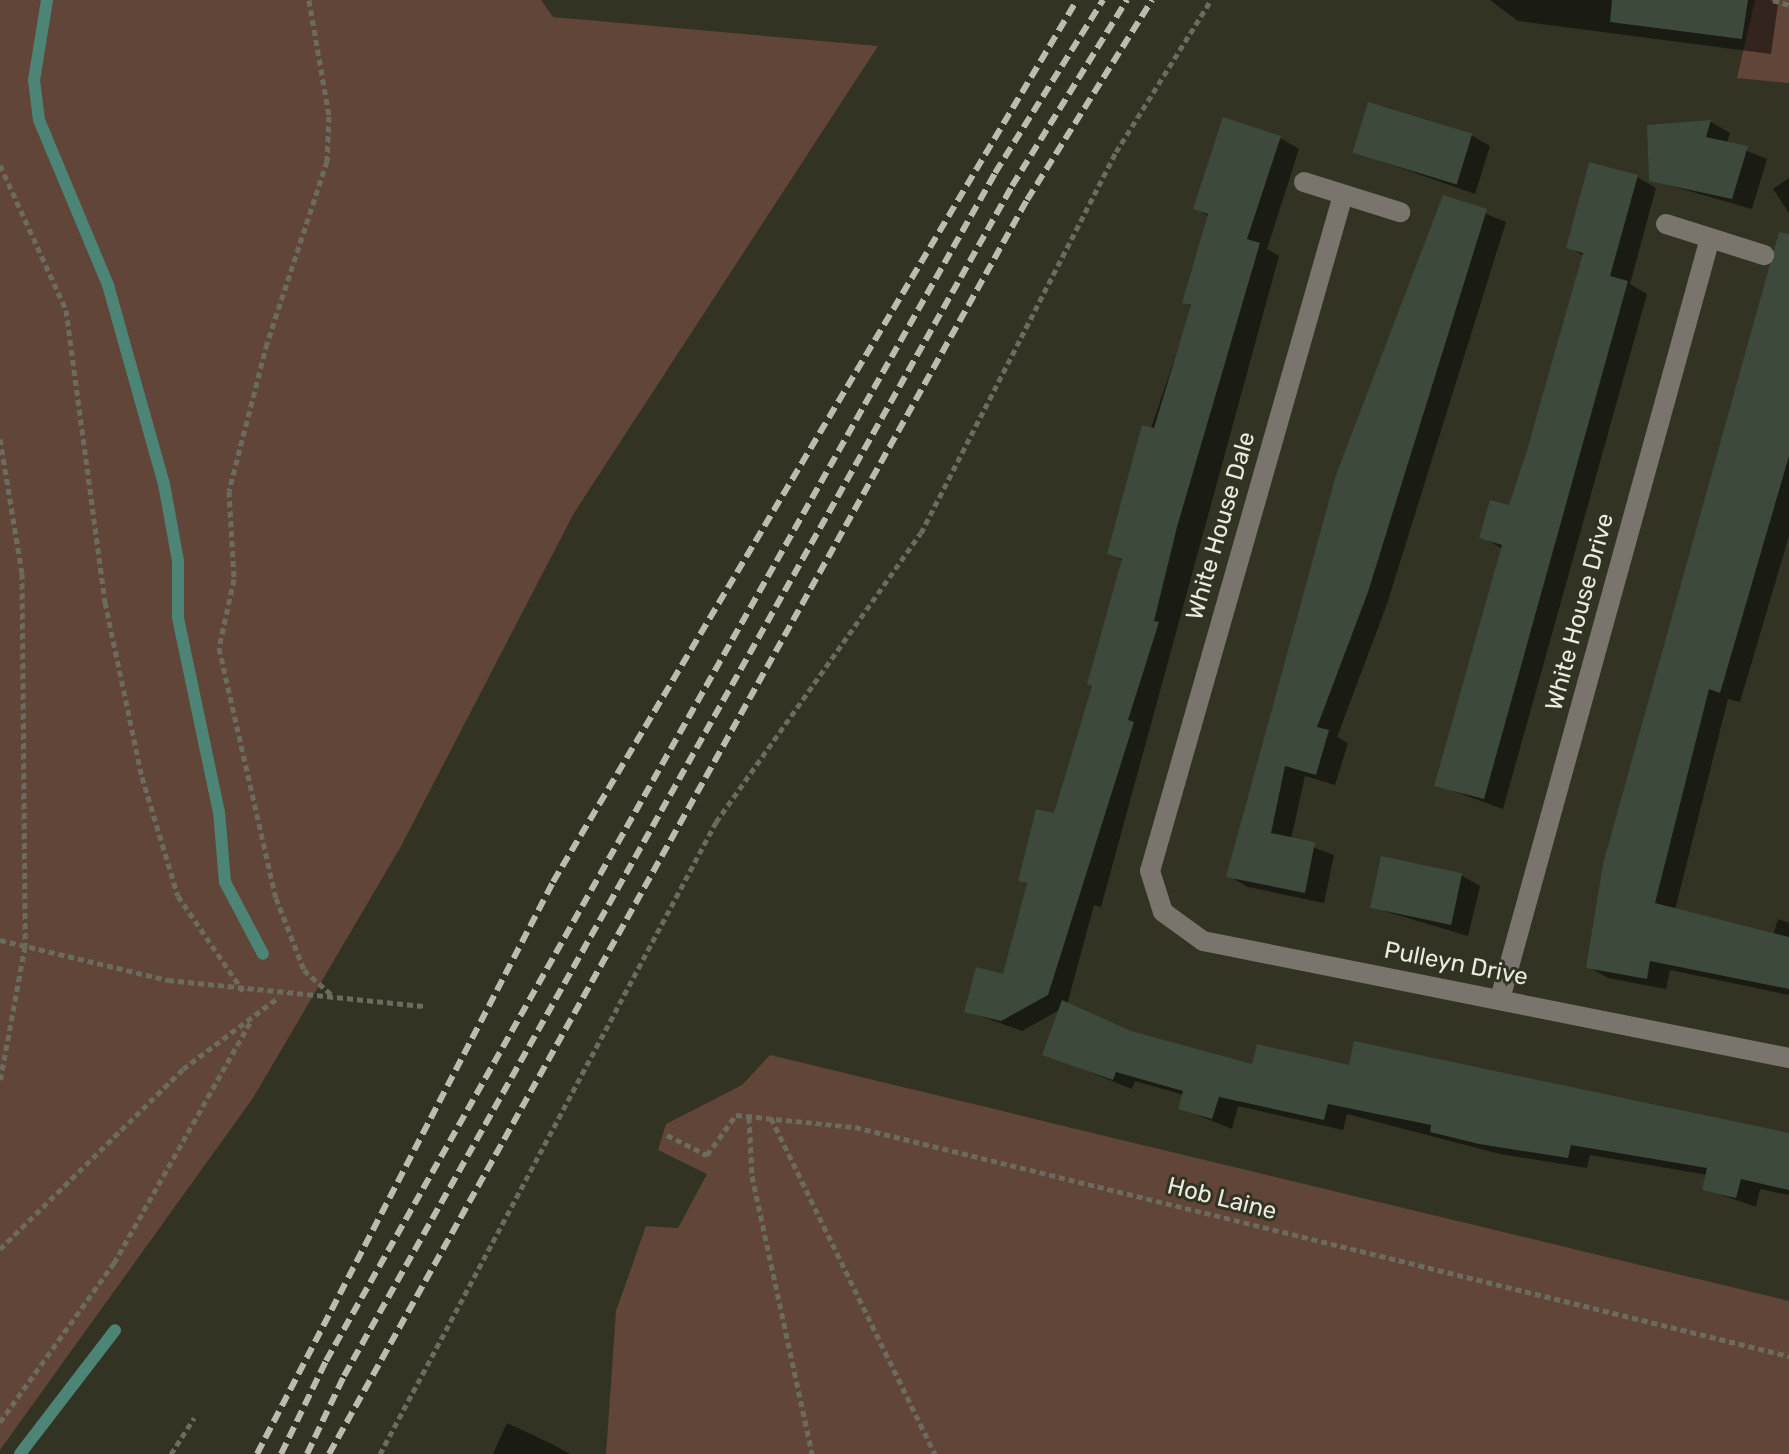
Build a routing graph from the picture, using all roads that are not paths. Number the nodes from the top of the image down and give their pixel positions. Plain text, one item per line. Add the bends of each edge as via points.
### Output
1 (1304, 182) dead end
2 (1343, 195) junction
3 (1400, 212) dead end
4 (1666, 224) dead end
5 (1710, 238) junction
6 (1764, 255) dead end
7 (1150, 871) joint
8 (1500, 999) junction
9 (1789, 1058) edge

1 - 2 street
2 - 3 street
2 - 7 street, White House Dale
4 - 5 street
5 - 6 street
5 - 8 street, White House Drive
7 - 8 street, Pulleyn Drive via 1163,912 1203,941
8 - 9 street, Pulleyn Drive

